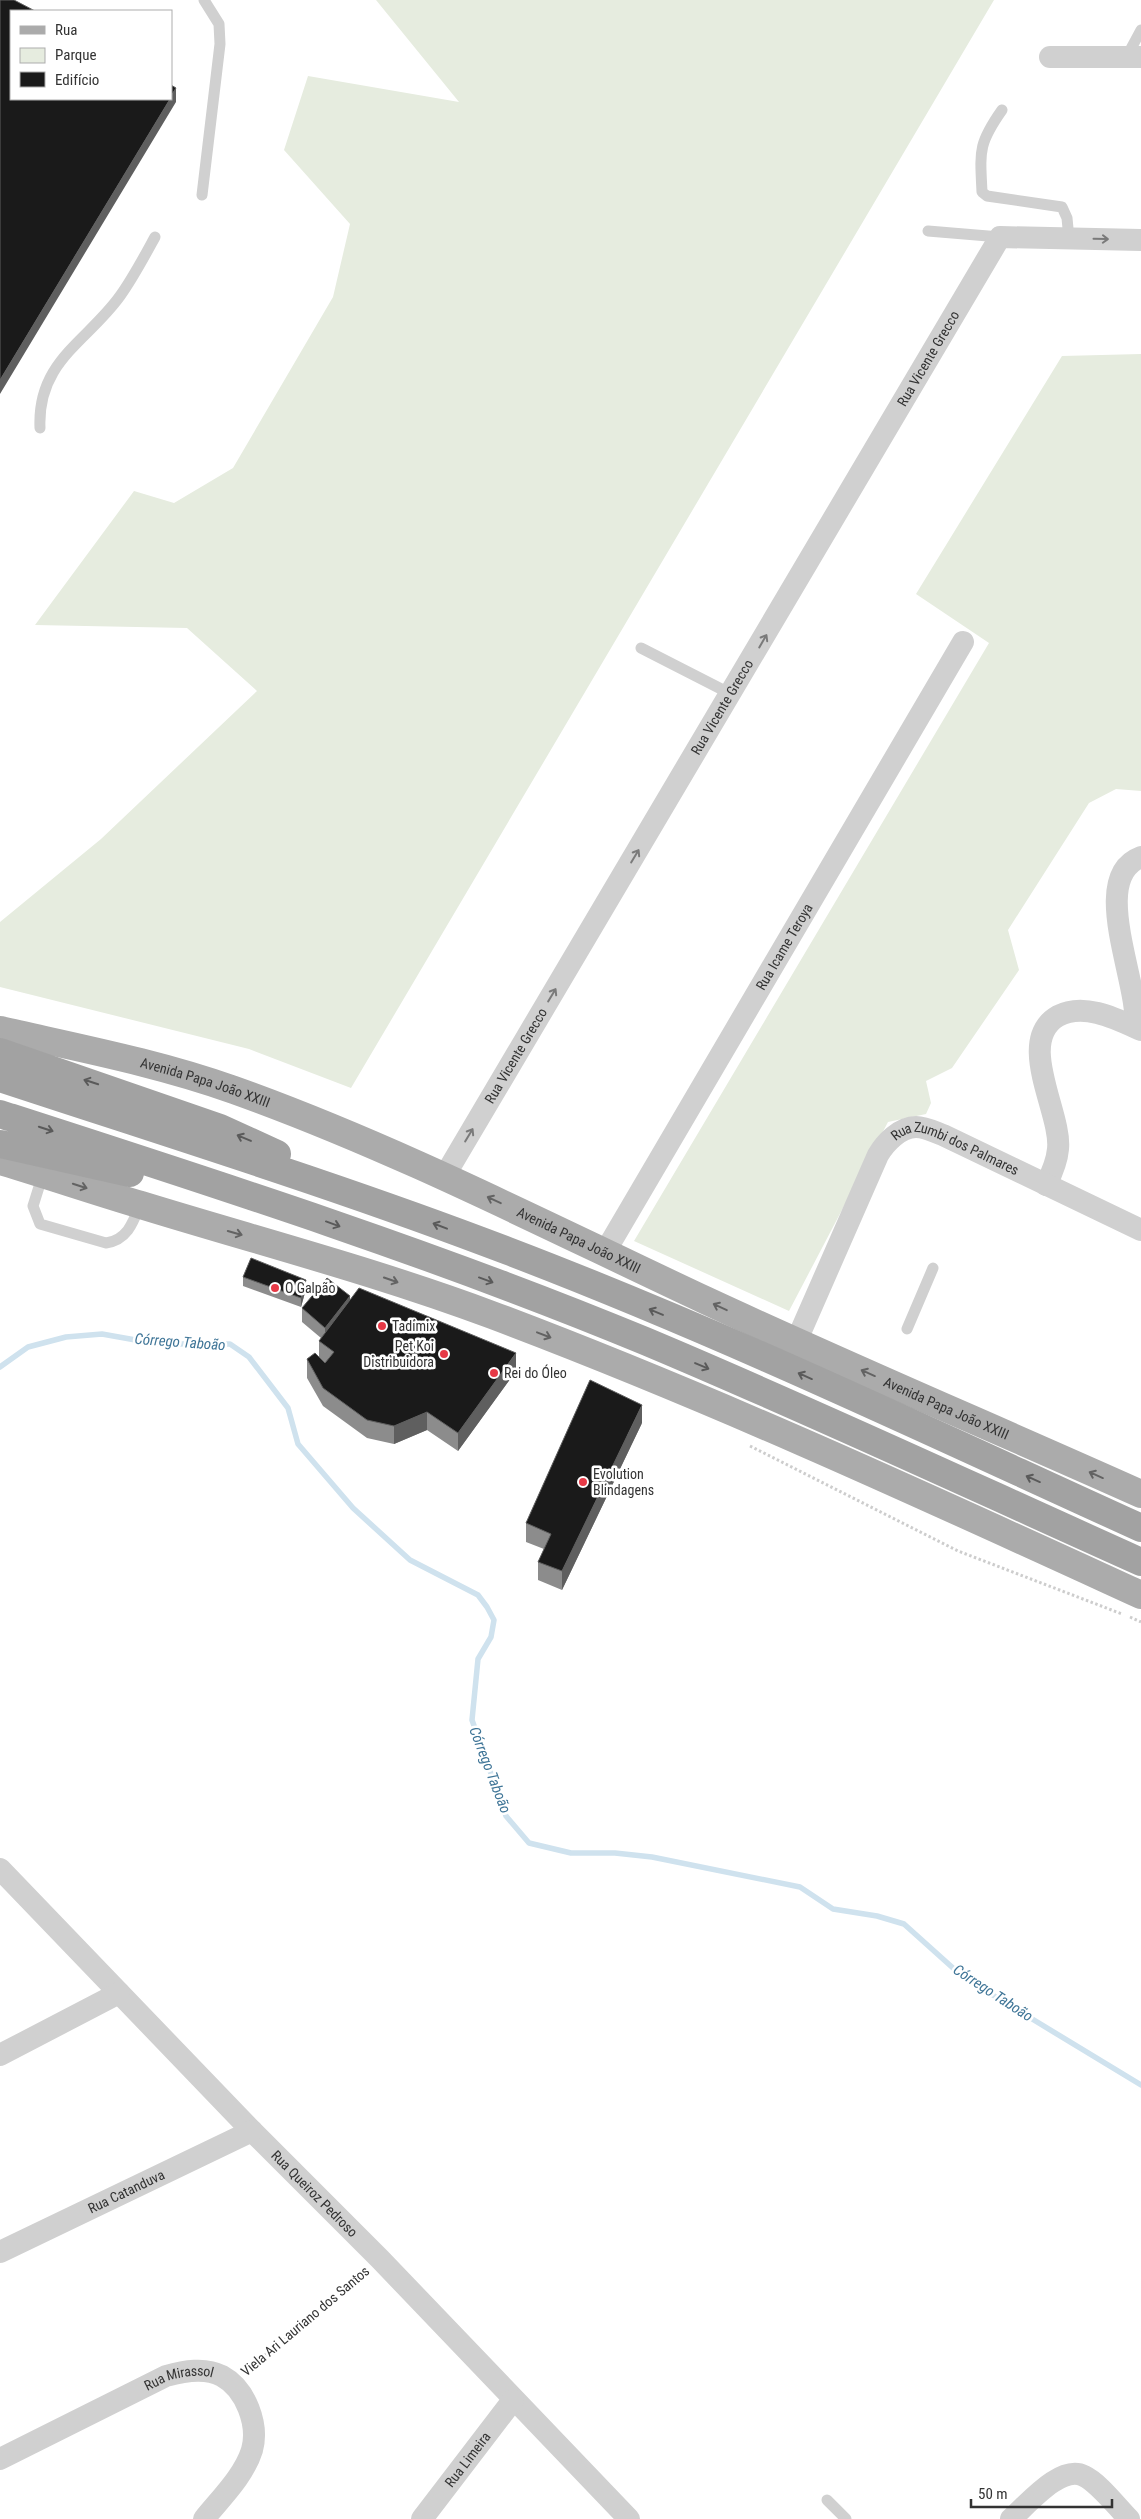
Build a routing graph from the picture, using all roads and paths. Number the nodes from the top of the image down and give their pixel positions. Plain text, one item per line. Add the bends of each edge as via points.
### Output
1 (204, 0) edge
2 (1141, 30) edge
3 (1134, 56) edge
4 (1050, 57) dead end
5 (1002, 110) dead end
6 (202, 195) dead end
7 (928, 231) dead end
8 (155, 237) dead end
9 (1000, 237) junction
10 (1069, 239) junction
11 (1141, 240) edge
12 (40, 428) dead end
13 (963, 642) dead end
14 (641, 648) dead end
15 (731, 694) junction
16 (1141, 857) edge
17 (1129, 980) junction
18 (1109, 1017) junction
19 (1138, 1029) edge
20 (0, 1030) edge
21 (0, 1052) edge
22 (0, 1078) edge
23 (0, 1114) edge
24 (0, 1144) edge
25 (0, 1161) edge
26 (43, 1174) junction
27 (444, 1177) junction
28 (315, 1181) junction
29 (1046, 1185) junction
30 (140, 1205) junction
31 (300, 1212) junction
32 (1141, 1230) edge
33 (606, 1252) junction
34 (933, 1268) dead end
35 (907, 1329) dead end
36 (796, 1342) junction
37 (744, 1443) dead end
38 (1141, 1494) edge
39 (1141, 1528) edge
40 (1141, 1562) edge
41 (1141, 1595) edge
42 (1141, 1622) edge
43 (0, 1870) edge
44 (119, 1994) junction
45 (0, 2055) edge
46 (252, 2131) junction
47 (0, 2252) edge
48 (380, 2259) junction
49 (230, 2384) junction
50 (513, 2400) junction
51 (0, 2459) edge
52 (827, 2500) dead end
53 (214, 2514) edge
54 (422, 2519) edge
55 (629, 2519) edge
56 (846, 2519) edge
57 (1012, 2519) edge
58 (1129, 2519) edge

1 - 6 lane via 219,24 220,44
2 - 3 lane
3 - 4 street
5 - 10 lane via 985,134 980,156 982,192 987,196 1062,207 1067,218
7 - 9 lane
8 - 12 lane via 119,296 75,343 50,378 39,407
9 - 10 street
15 -> 9 street, Rua Vicente Grecco
10 -> 11 street
13 - 33 street, Rua Icame Teroya
14 - 15 lane
27 -> 15 street, Rua Vicente Grecco
16 - 17 street via 1131,861 1122,872 1117,900
17 - 18 street
17 - 19 street via 1137,1006
18 - 19 street
18 - 29 street via 1072,1011 1051,1021 1043,1032 1040,1060 1058,1148
20 - 27 main road, Avenida Papa João XXIII via 112,1054 233,1090 325,1125
28 -> 21 highway via 265,1146
22 - 28 highway, Avenida Papa João XXIII
23 -> 31 highway
24 - 31 highway via 125,1172 213,1197
25 - 26 main road
26 -> 30 main road
26 - 30 lane via 34,1206 40,1224 106,1243 117,1241 132,1225
33 -> 27 main road, Avenida Papa João XXIII
39 -> 28 highway, Avenida Papa João XXIII via 611,1293
29 - 32 street, Rua Zumbi dos Palmares
29 - 36 street, Rua Zumbi dos Palmares via 943,1135 916,1127 897,1135 878,1155
30 -> 41 main road via 362,1270 490,1314 644,1374
31 -> 40 highway via 644,1341
36 -> 33 main road, Avenida Papa João XXIII
34 - 35 lane
38 -> 36 main road, Avenida Papa João XXIII
37 - 42 path via 958,1551
43 - 44 street, Rua Queiroz Pedroso
44 - 45 street
44 - 46 street, Rua Queiroz Pedroso
46 - 47 street, Rua Catanduva
46 - 48 street, Rua Queiroz Pedroso
48 - 49 path, Viela Ari Lauriano dos Santos
48 - 50 street, Rua Queiroz Pedroso
49 - 51 street, Rua Mirassol via 223,2376 207,2372 187,2371 166,2376
49 - 53 street, Rua Mirassol via 246,2402 251,2415 252,2449 245,2466
50 - 54 street, Rua Limeira
50 - 55 street, Rua Queiroz Pedroso
52 - 56 lane
57 - 58 street via 1062,2475 1075,2473 1085,2476

